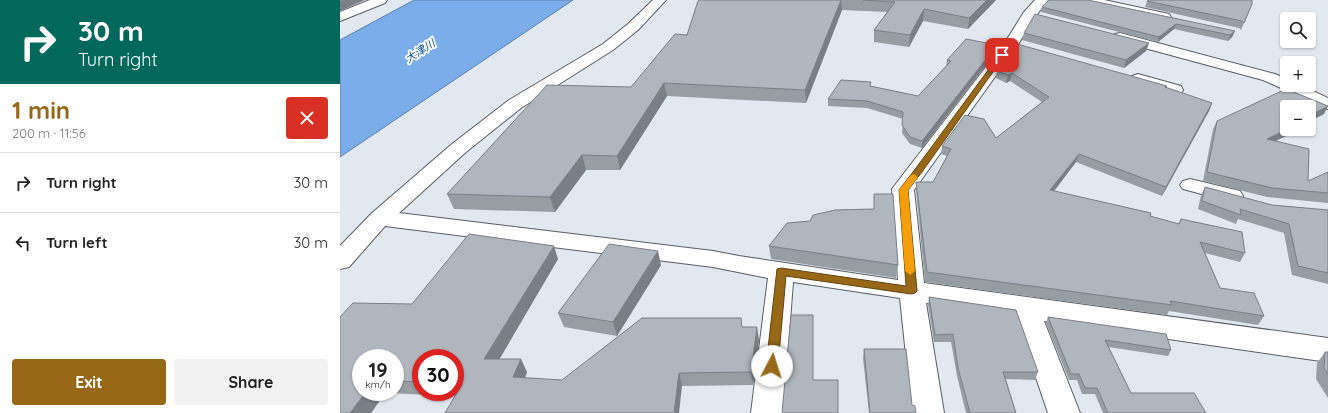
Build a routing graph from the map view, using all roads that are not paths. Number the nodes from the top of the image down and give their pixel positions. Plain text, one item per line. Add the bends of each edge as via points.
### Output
1 (381, 0) edge
2 (660, 0) edge
3 (1087, 0) edge
4 (1038, 11) edge
5 (340, 17) edge
6 (1180, 20) edge
7 (1109, 35) edge
8 (1123, 75) edge
9 (1175, 90) edge
10 (1328, 104) edge
11 (1190, 185) dead end
12 (1251, 201) edge
13 (380, 218) junction
14 (340, 260) edge
15 (781, 272) junction
16 (911, 291) junction
17 (1026, 308) junction
18 (1328, 350) edge
19 (767, 413) edge
20 (928, 413) edge
21 (1064, 413) edge

1 - 5 street
2 - 13 street via 608,47 515,104 459,148
3 - 6 street
4 - 16 street via 1019,45 903,190
7 - 10 street via 1269,78
8 - 9 street
11 - 12 street
13 - 14 street
13 - 15 street via 713,259
15 - 16 street
15 - 19 street
16 - 17 street
16 - 20 street
17 - 18 street
17 - 21 street

